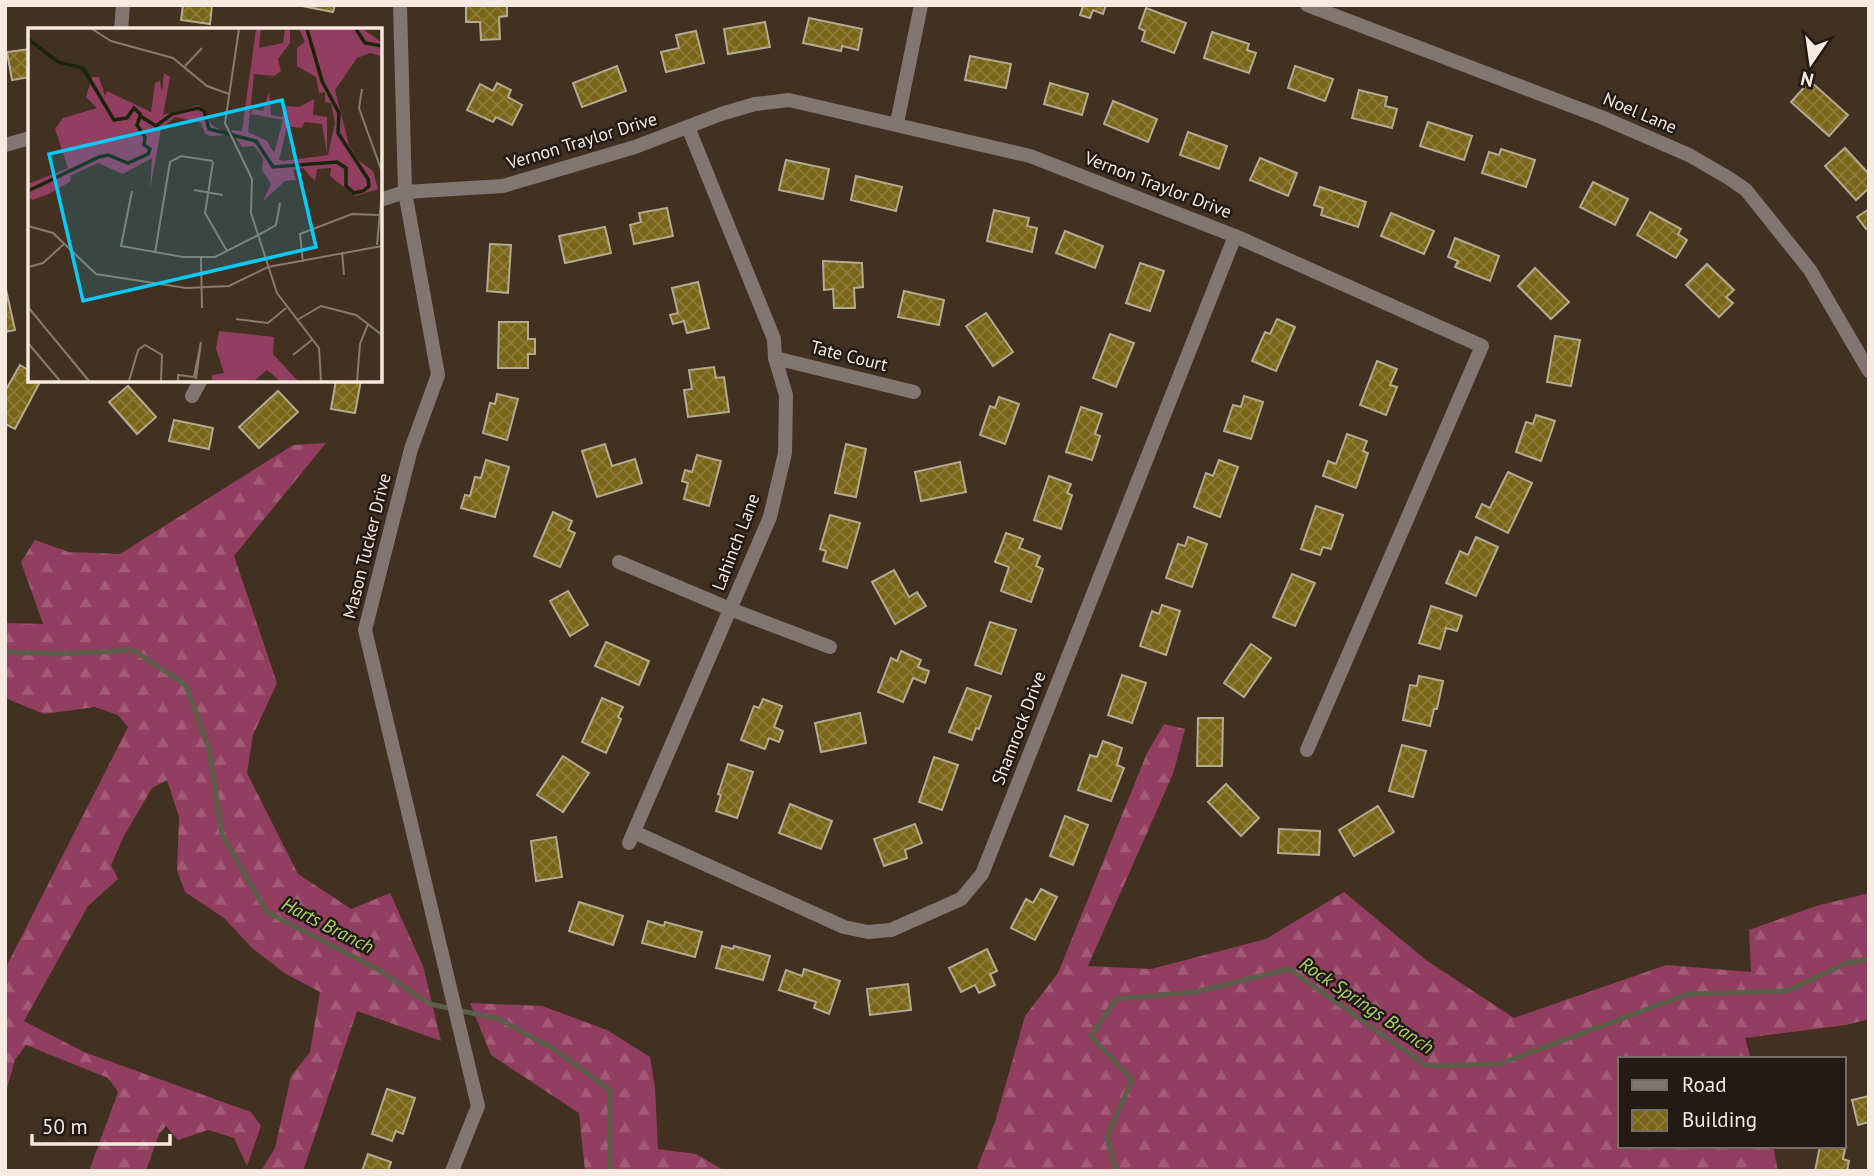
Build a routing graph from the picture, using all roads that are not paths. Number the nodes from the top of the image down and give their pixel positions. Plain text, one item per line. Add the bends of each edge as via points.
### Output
1 (123, 5) edge
2 (400, 5) edge
3 (921, 5) edge
4 (1307, 5) edge
5 (121, 28) edge
6 (897, 123) junction
7 (688, 127) junction
8 (28, 139) edge
9 (5, 145) edge
10 (405, 192) junction
11 (382, 199) edge
12 (1235, 236) junction
13 (775, 358) junction
14 (1869, 371) edge
15 (200, 382) edge
16 (914, 391) dead end
17 (192, 396) dead end
18 (619, 562) dead end
19 (730, 609) junction
20 (830, 647) dead end
21 (1307, 750) dead end
22 (632, 837) joint
23 (452, 1171) edge

1 - 5 street
2 - 10 street, Mason Tucker Drive
3 - 6 street
4 - 14 street, Noel Lane via 1601,117 1689,155 1727,177 1746,190 1810,270
6 - 7 street, Vernon Traylor Drive via 789,100 755,104
6 - 12 street, Vernon Traylor Drive via 1030,156
7 - 10 street, Vernon Traylor Drive via 503,186
7 - 13 street, Lahinch Lane via 774,339
8 - 9 street
10 - 11 street, Vernon Traylor Drive
10 - 23 street, Mason Tucker Drive via 438,375 411,449 365,630 478,1106
12 - 21 street, Vernon Traylor Drive via 1482,346
12 - 22 street, Shamrock Drive via 982,874 961,899 891,930 868,932 844,927
13 - 16 street, Tate Court
13 - 19 street, Lahinch Lane via 786,395 785,453 770,517
15 - 17 street
18 - 19 street
19 - 20 street
19 - 22 street, Lahinch Lane

